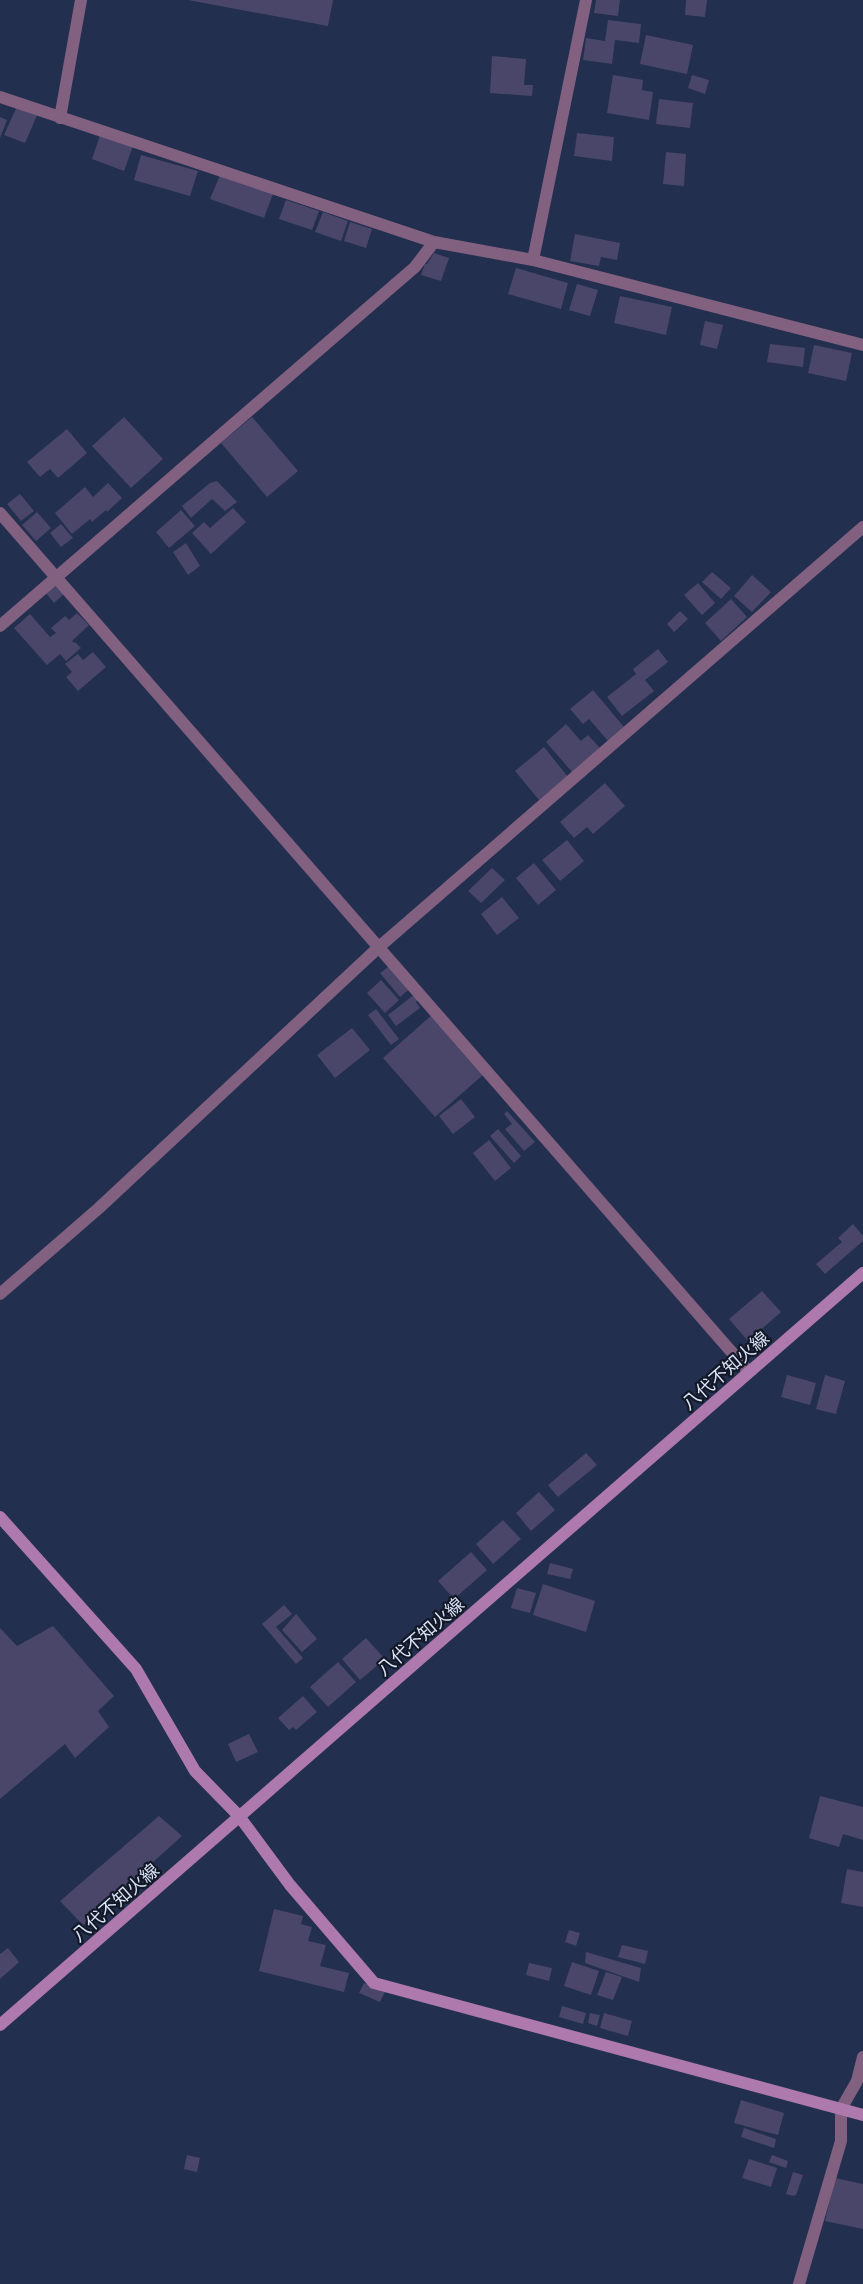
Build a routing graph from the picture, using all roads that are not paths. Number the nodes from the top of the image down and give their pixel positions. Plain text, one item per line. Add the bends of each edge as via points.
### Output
1 (81, 0) edge
2 (586, 0) edge
3 (0, 97) edge
4 (60, 118) junction
5 (434, 242) junction
6 (532, 260) junction
7 (863, 346) edge
8 (0, 514) edge
9 (863, 527) edge
10 (56, 578) junction
11 (0, 626) edge
12 (379, 947) junction
13 (863, 1273) edge
14 (0, 1294) edge
15 (749, 1372) junction
16 (0, 1516) edge
17 (239, 1816) junction
18 (0, 2025) edge
19 (863, 2057) edge
20 (841, 2109) junction
21 (863, 2115) edge
22 (799, 2284) edge

1 - 4 street
2 - 6 street
3 - 4 street
4 - 5 street
5 - 6 street
5 - 10 street via 415,267
6 - 7 street
8 - 10 street
9 - 12 street
10 - 11 street
10 - 12 street
12 - 14 street via 99,1208
12 - 15 street
13 - 15 main road, 八代不知火線
15 - 17 main road, 八代不知火線
16 - 17 main road via 136,1669 195,1771
17 - 18 main road, 八代不知火線
17 - 20 main road via 290,1885 374,1983
19 - 20 street via 857,2081
20 - 21 main road
20 - 22 street via 841,2141

